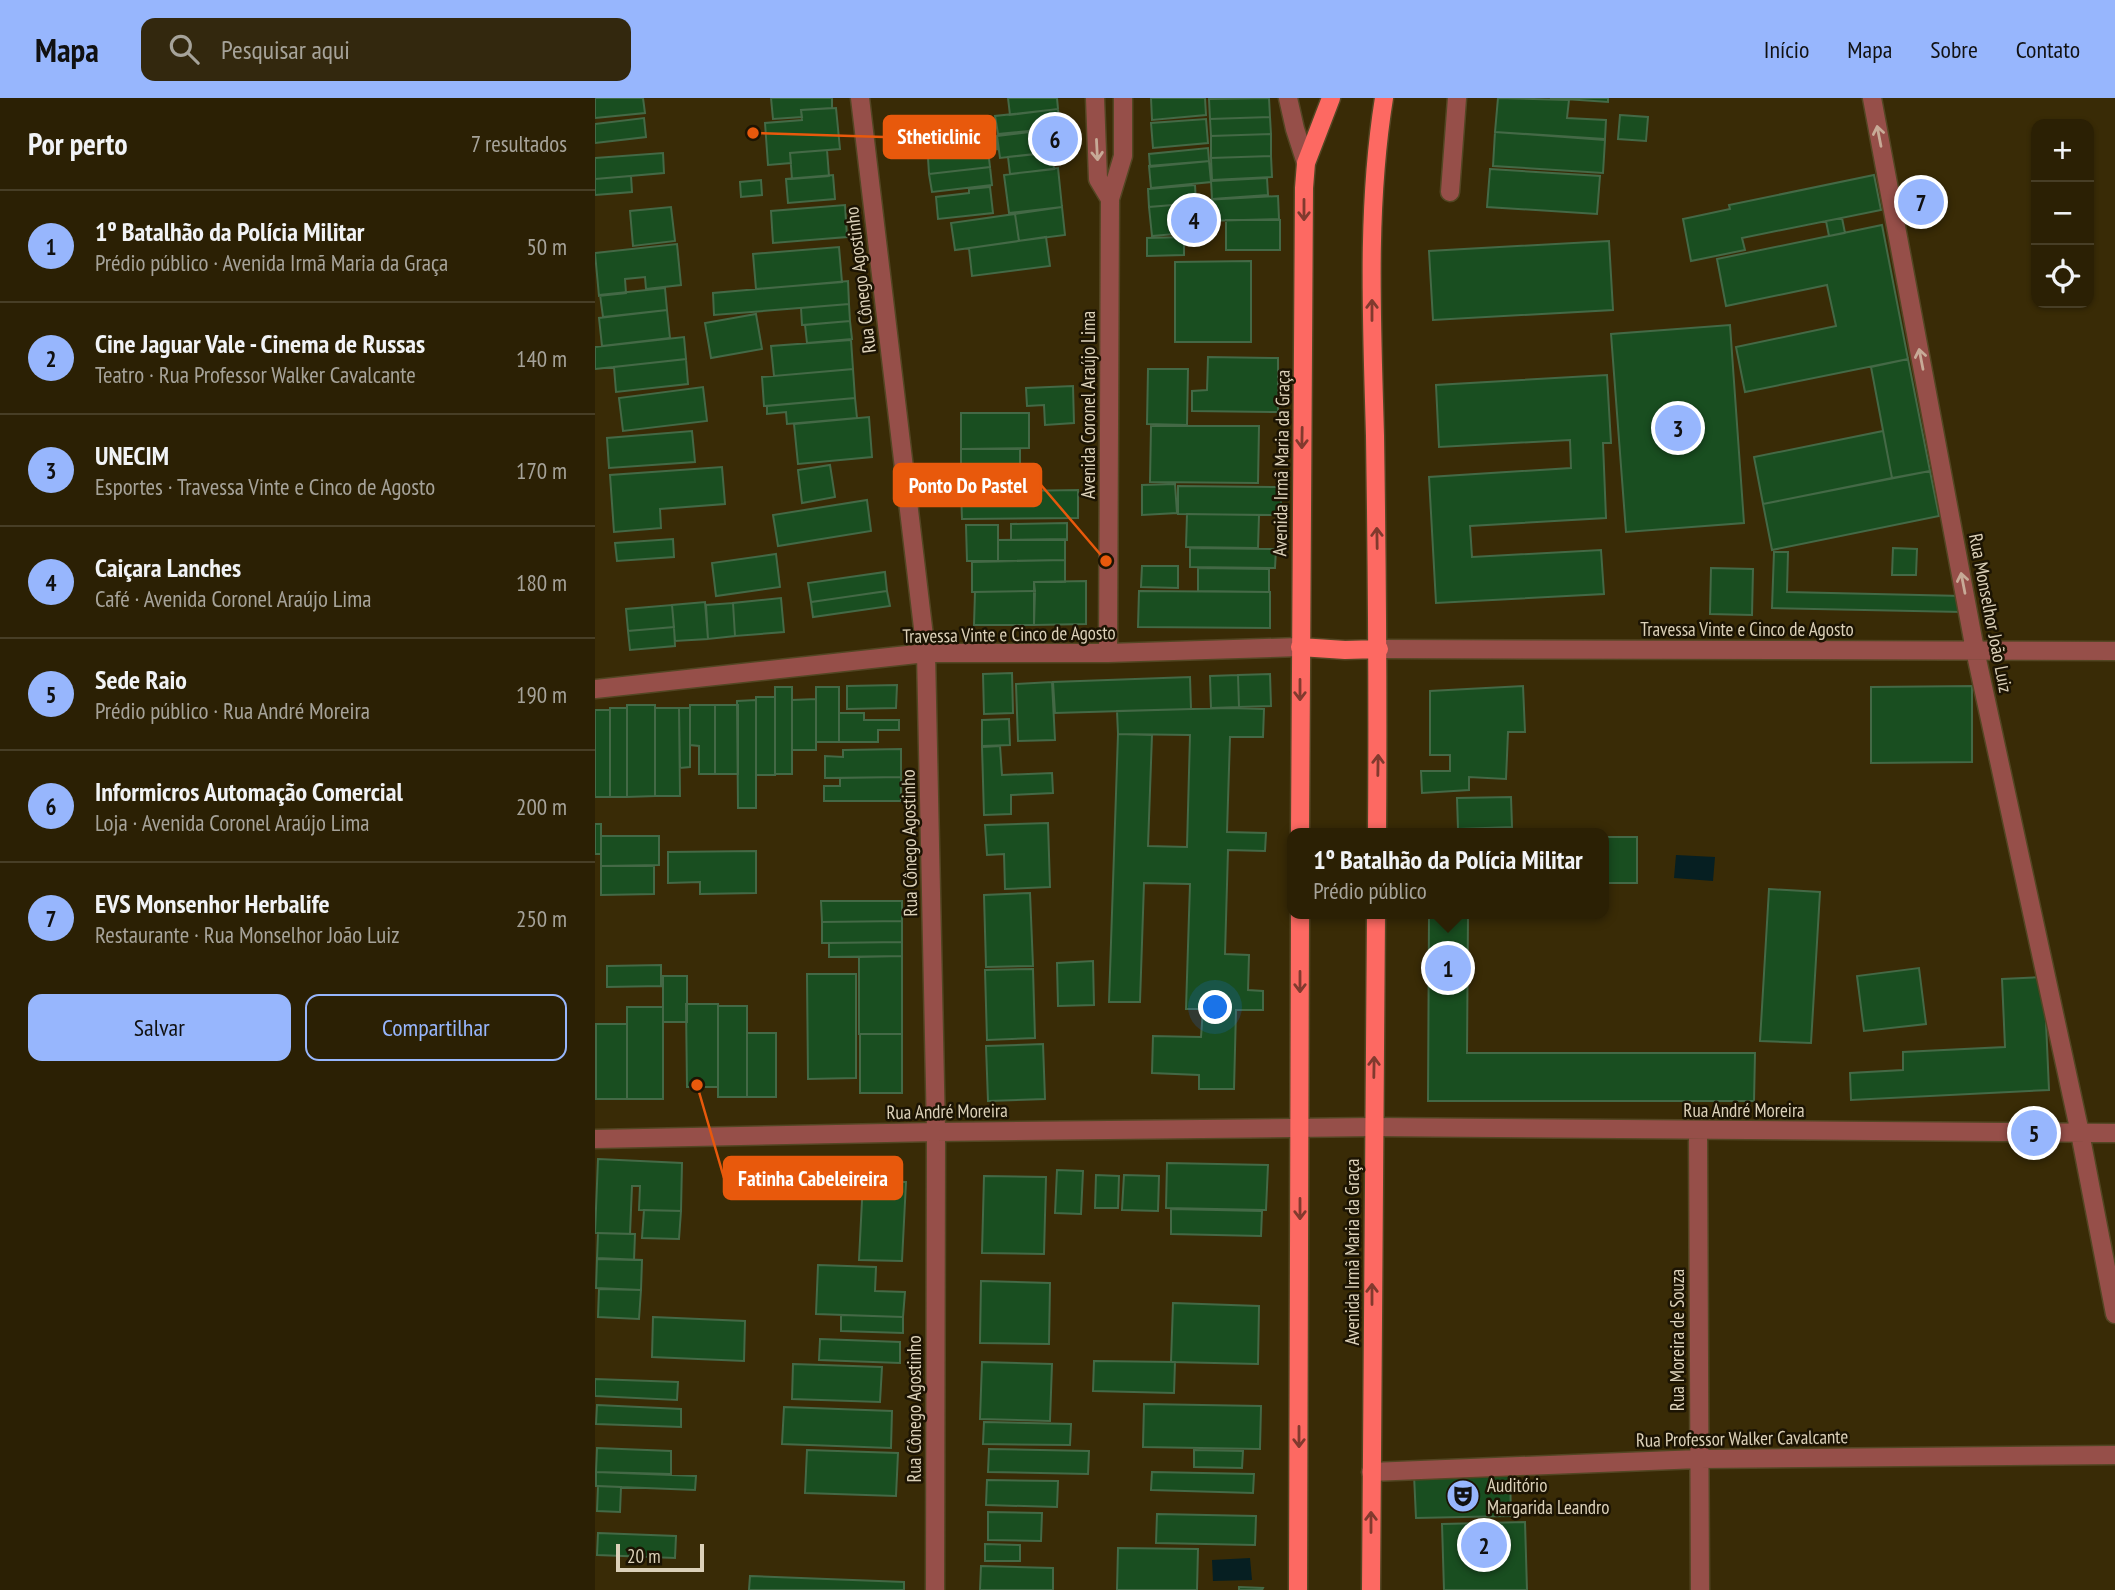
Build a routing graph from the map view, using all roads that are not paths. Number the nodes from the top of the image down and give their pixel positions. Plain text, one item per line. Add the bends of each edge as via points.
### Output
1 (860, 98) edge
2 (1094, 98) edge
3 (1123, 98) edge
4 (1288, 98) edge
5 (1331, 98) edge
6 (1384, 98) edge
7 (1457, 98) edge
8 (1872, 98) edge
9 (1306, 163) junction
10 (1450, 191) dead end
11 (1110, 199) junction
12 (1300, 647) junction
13 (1379, 649) junction
14 (1975, 650) junction
15 (2115, 651) edge
16 (926, 653) junction
17 (1108, 653) junction
18 (595, 689) edge
19 (1300, 828) edge
20 (1377, 828) edge
21 (1300, 919) edge
22 (1376, 919) edge
23 (1374, 1127) junction
24 (1301, 1128) junction
25 (1698, 1131) junction
26 (936, 1132) junction
27 (2080, 1133) junction
28 (2115, 1133) edge
29 (595, 1139) edge
30 (2115, 1314) edge
31 (2115, 1455) edge
32 (1699, 1458) junction
33 (1371, 1472) junction
34 (935, 1590) edge
35 (1298, 1590) edge
36 (1371, 1590) edge
37 (1700, 1590) edge

1 - 16 street, Rua Cônego Agostinho
2 -> 11 street, Avenida Coronel Araújo Lima via 1098,179
3 - 11 street, Avenida Coronel Araújo Lima via 1123,156
4 - 9 street
5 - 9 main road, Avenida Irmã Maria da Graça
13 -> 6 main road via 1372,307 1374,187
7 - 10 street
14 -> 8 street, Rua Monselhor João Luiz
9 -> 12 main road, Avenida Irmã Maria da Graça
11 - 17 street, Avenida Coronel Araújo Lima
12 - 13 main road
12 - 17 street, Travessa Vinte e Cinco de Agosto
12 -> 19 main road, Avenida Irmã Maria da Graça
13 - 14 street, Travessa Vinte e Cinco de Agosto
20 -> 13 main road
14 - 15 street, Travessa Vinte e Cinco de Agosto
14 - 27 street, Rua Monselhor João Luiz
16 - 17 street, Travessa Vinte e Cinco de Agosto
16 - 18 street, Travessa Vinte e Cinco de Agosto
16 - 26 street, Rua Cônego Agostinho
21 -> 24 main road
23 -> 22 main road, Avenida Irmã Maria da Graça
23 - 24 street, Rua André Moreira
23 - 25 street, Rua André Moreira
33 -> 23 main road, Avenida Irmã Maria da Graça
24 - 26 street, Rua André Moreira
24 -> 35 main road
25 - 27 street, Rua André Moreira
25 - 32 street, Rua Moreira de Souza
26 - 29 street, Rua André Moreira
26 - 34 street, Rua Cônego Agostinho
27 - 28 street, Rua André Moreira
27 - 30 street, Rua Monselhor João Luiz
31 - 32 street, Rua Professor Walker Cavalcante
32 - 33 street, Rua Professor Walker Cavalcante
32 - 37 street, Rua Moreira de Souza
36 -> 33 main road, Avenida Irmã Maria da Graça

